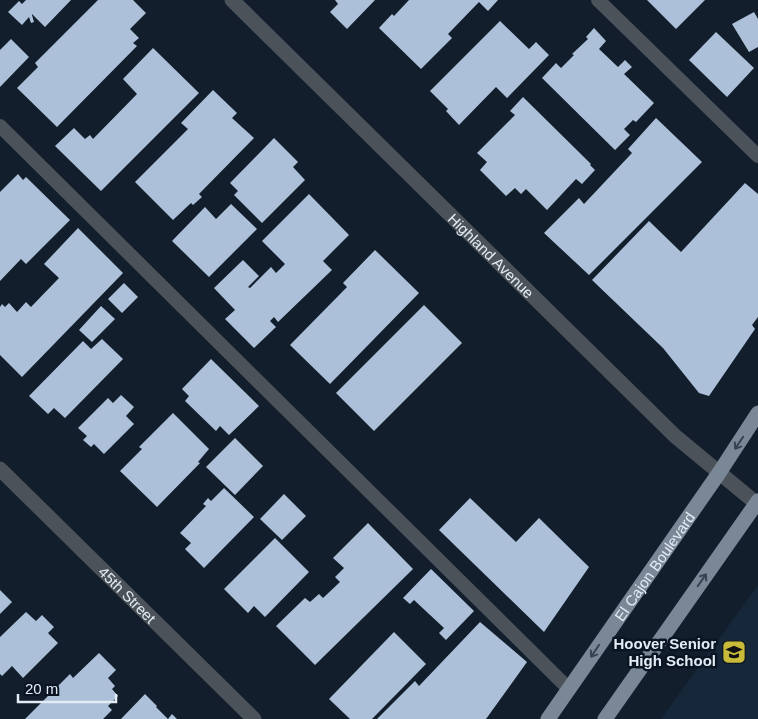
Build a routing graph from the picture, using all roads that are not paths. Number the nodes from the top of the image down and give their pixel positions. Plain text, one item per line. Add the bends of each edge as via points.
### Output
1 (232, 0) edge
2 (598, 0) edge
3 (0, 126) edge
4 (758, 156) edge
5 (758, 413) edge
6 (0, 469) edge
7 (719, 473) junction
8 (757, 502) edge
9 (569, 689) junction
10 (254, 719) edge
11 (548, 719) edge
12 (605, 719) edge

1 - 7 street, Highland Avenue via 675,436
2 - 4 lane
3 - 9 lane
5 -> 7 main road, El Cajon Boulevard
6 - 10 street, 45th Street
7 - 8 street, Highland Avenue
7 -> 9 main road, El Cajon Boulevard
12 -> 8 main road
9 - 11 main road, El Cajon Boulevard

